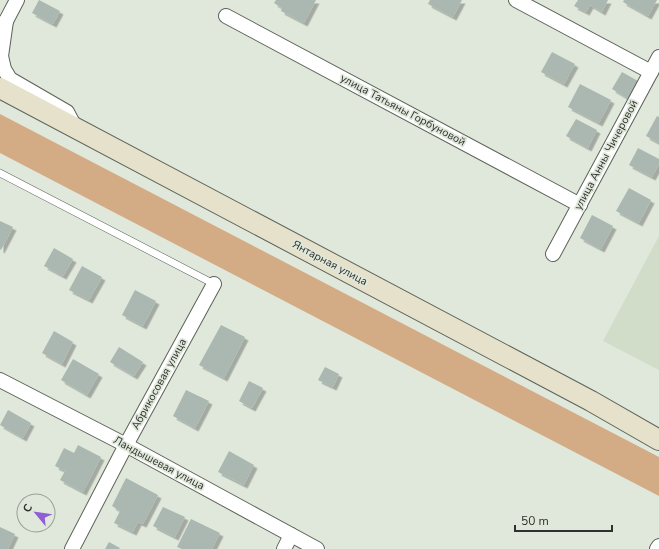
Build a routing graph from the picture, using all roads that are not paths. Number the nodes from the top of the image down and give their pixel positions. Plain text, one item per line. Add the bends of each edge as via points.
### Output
1 (17, 0) edge
2 (516, 0) edge
3 (226, 16) dead end
4 (4, 17) edge
5 (659, 57) edge
6 (651, 72) junction
7 (0, 88) edge
8 (75, 127) junction
9 (0, 173) edge
10 (580, 205) junction
11 (553, 254) dead end
12 (214, 284) joint
13 (0, 380) edge
14 (591, 401) junction
15 (659, 440) edge
16 (126, 445) junction
17 (659, 454) edge
18 (291, 535) junction
19 (659, 546) edge
20 (72, 549) edge
21 (284, 549) edge
22 (317, 549) edge
23 (657, 549) edge

1 - 4 street
2 - 6 street
3 - 10 street, улица Татьяны Горбуновой
4 - 8 street via 1,56 10,79 67,112
5 - 6 street, улица Анны Чичеровой
6 - 10 street, улица Анны Чичеровой
7 - 8 street, Янтарная улица
8 - 14 street, Янтарная улица
9 - 12 lane
10 - 11 street, улица Анны Чичеровой
12 - 16 street, Абрикосовая улица
13 - 16 street, Ландышевая улица
14 - 15 street, Янтарная улица
14 - 17 street via 627,432
16 - 18 street, Ландышевая улица
16 - 20 street, Абрикосовая улица
18 - 21 street
18 - 22 street, Ландышевая улица
19 - 23 street

